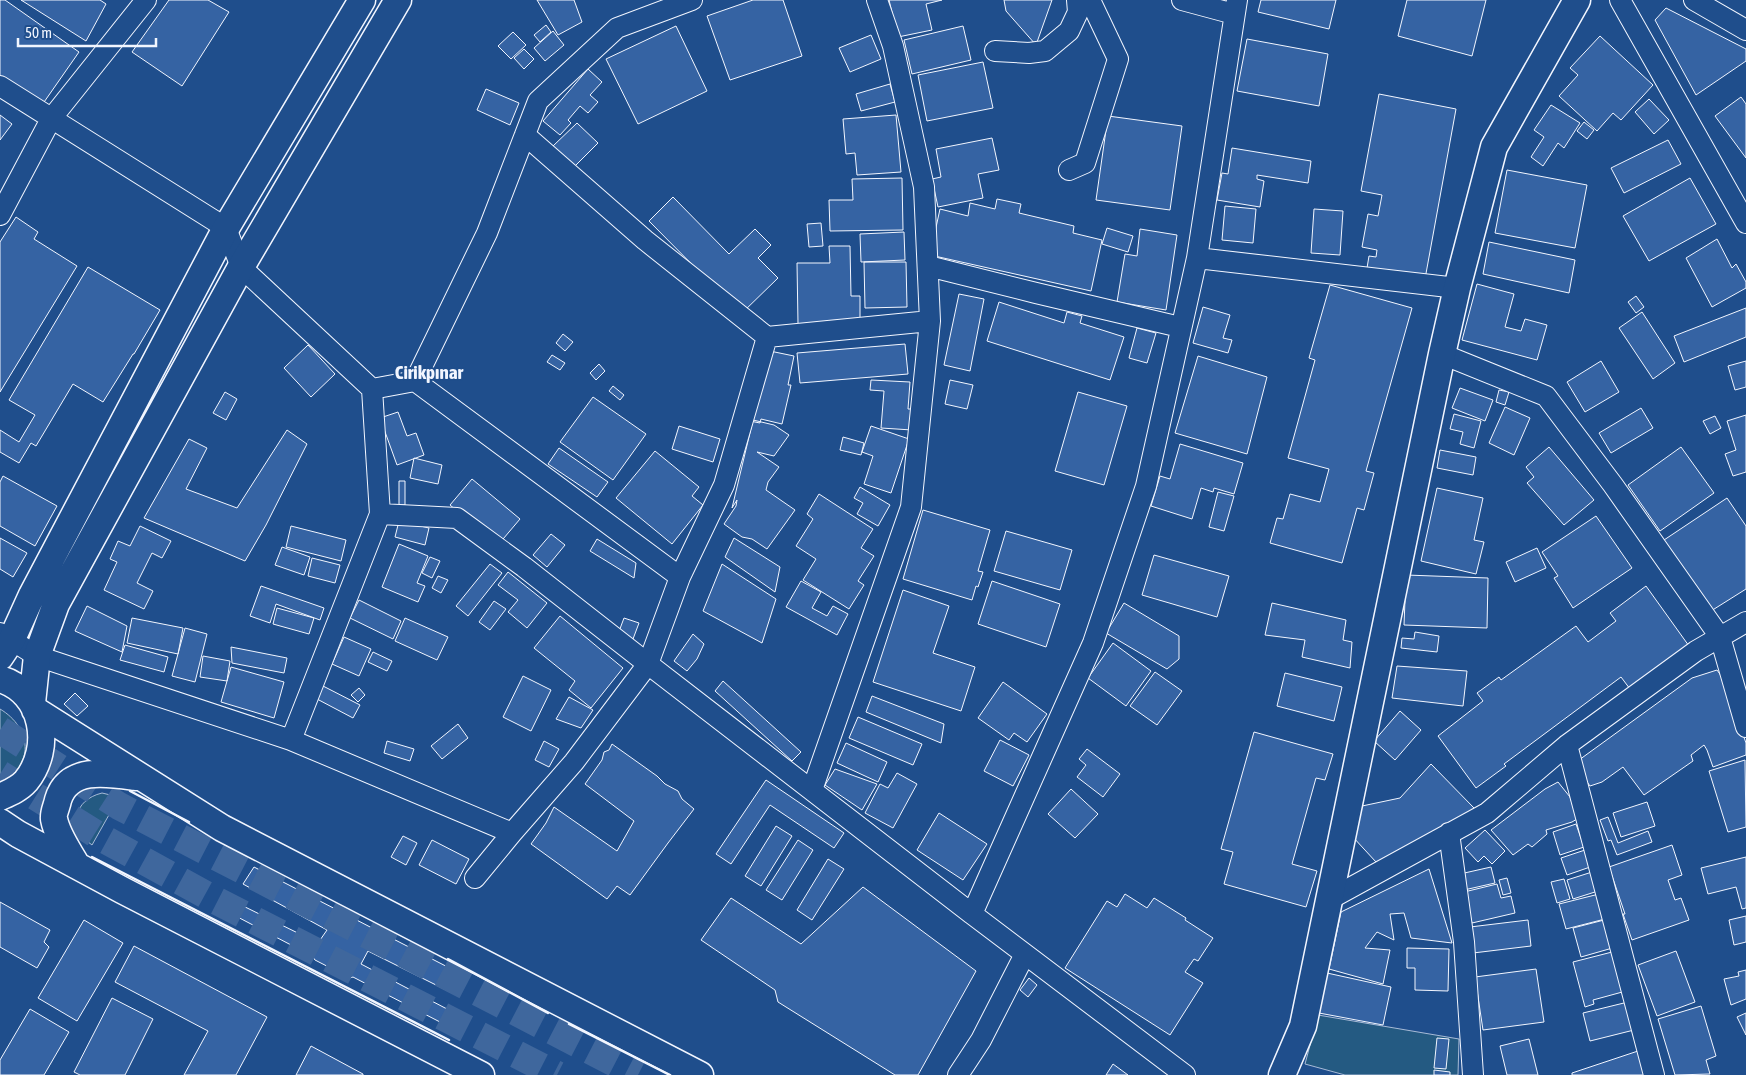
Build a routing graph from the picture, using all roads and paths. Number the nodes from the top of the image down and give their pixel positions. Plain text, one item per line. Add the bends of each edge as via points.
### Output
1 (146, 0) edge
2 (362, 0) edge
3 (398, 0) edge
4 (692, 0) edge
5 (877, 0) edge
6 (1077, 0) edge
7 (1090, 0) edge
8 (1182, 0) edge
9 (1577, 0) edge
10 (1620, 0) edge
11 (1694, 0) edge
12 (1236, 7) edge
13 (1746, 30) edge
14 (995, 51) dead end
15 (0, 86) edge
16 (52, 119) junction
17 (525, 135) junction
18 (1069, 170) dead end
19 (0, 215) edge
20 (1746, 223) edge
21 (226, 228) junction
22 (1197, 258) junction
23 (928, 266) junction
24 (241, 267) junction
25 (1457, 288) junction
26 (930, 321) junction
27 (1180, 327) junction
28 (766, 337) junction
29 (1442, 354) junction
30 (415, 380) junction
31 (372, 389) junction
32 (380, 514) junction
33 (680, 577) junction
34 (1746, 622) edge
35 (1720, 637) junction
36 (4, 643) edge
37 (37, 656) junction
38 (648, 664) junction
39 (0, 679) edge
40 (34, 707) junction
41 (1746, 727) edge
42 (291, 740) junction
43 (1567, 745) junction
44 (141, 777) junction
45 (812, 790) junction
46 (0, 797) edge
47 (0, 822) edge
48 (512, 833) junction
49 (1449, 833) junction
50 (76, 864) junction
51 (475, 878) dead end
52 (1330, 898) junction
53 (972, 914) junction
54 (1025, 954) junction
55 (1303, 1026) junction
56 (481, 1075) edge
57 (700, 1075) edge
58 (958, 1075) edge
59 (1185, 1075) edge
60 (1282, 1075) edge
61 (1302, 1075) edge
62 (1473, 1075) edge
63 (1654, 1075) edge

1 - 16 street
2 - 21 main road
3 - 24 main road
4 - 17 street via 616,28 538,101
5 - 23 street via 893,46 924,187
6 - 14 street via 1078,12 1069,31 1045,51
7 - 18 street via 1118,59 1085,163
8 - 12 street
9 - 25 main road via 1494,147
10 - 20 street
11 - 13 street
12 - 22 street
15 - 16 street
16 - 19 street
16 - 21 street
17 - 28 street via 645,240
17 - 30 street via 487,233
21 - 24 street
21 - 36 main road
22 - 25 street
22 - 27 street
23 - 26 street
23 - 27 street
24 - 31 street
24 - 37 main road via 56,604
25 - 29 main road
26 - 28 street
26 - 45 street via 911,507
27 - 53 street via 1146,486 1093,643
28 - 33 street via 724,485
29 - 35 street via 1546,396
29 - 52 main road
30 - 31 street
30 - 33 street
31 - 32 street
32 - 38 street via 457,518
32 - 42 street
33 - 38 street
34 - 35 street
35 - 41 street
35 - 43 street
36 - 37 street
37 - 40 main road
37 - 42 street
38 - 45 street
38 - 48 street via 574,762
39 - 40 main road via 20,689
40 - 44 main road
40 - 46 main road via 40,719 42,744 38,763 26,781
42 - 48 street
43 - 49 street via 1487,813
43 - 63 street
44 - 50 main road via 86,774 67,784 60,794 54,817 60,836
44 - 57 main road via 222,828
45 - 53 street
47 - 50 main road
48 - 51 street
49 - 52 street
49 - 62 street via 1464,942
50 - 56 main road
52 - 55 main road
53 - 54 street
54 - 58 street via 981,1040
54 - 59 street
55 - 60 main road
55 - 61 main road

